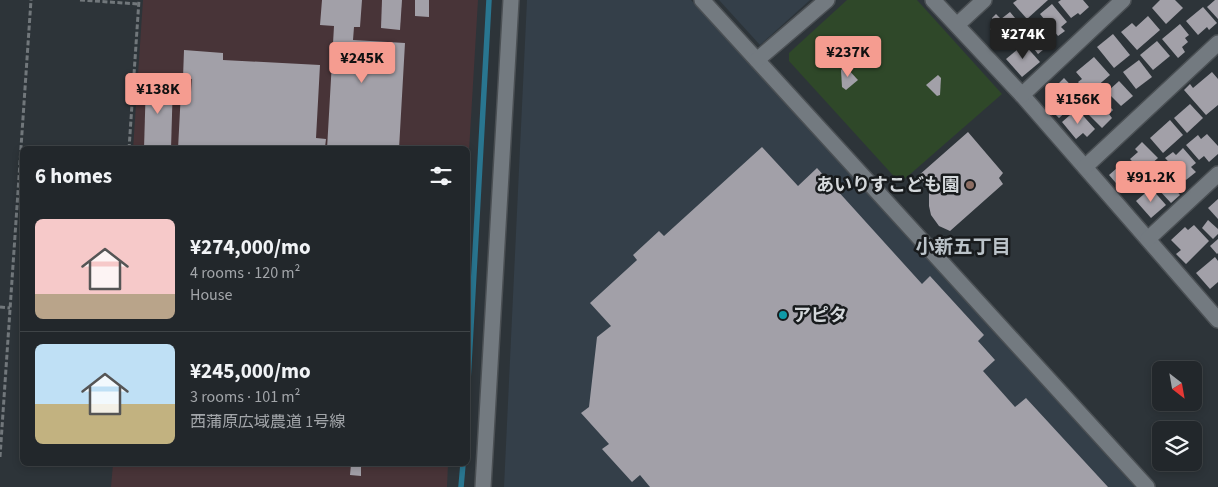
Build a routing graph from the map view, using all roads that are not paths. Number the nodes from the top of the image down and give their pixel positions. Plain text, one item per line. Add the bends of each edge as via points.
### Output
1 (511, 0) edge
2 (702, 0) edge
3 (826, 0) edge
4 (933, 0) edge
5 (984, 0) edge
6 (1123, 0) edge
7 (957, 25) junction
8 (1218, 43) edge
9 (757, 60) junction
10 (1022, 95) junction
11 (1085, 167) junction
12 (1218, 174) edge
13 (1148, 239) junction
14 (1215, 311) edge
15 (483, 487) edge
16 (1147, 487) edge

1 - 15 street
2 - 9 street
3 - 9 street
4 - 7 street
5 - 7 street
6 - 10 street
7 - 10 street
8 - 11 street
9 - 16 street
10 - 11 street
11 - 13 street
12 - 13 street
13 - 14 street

